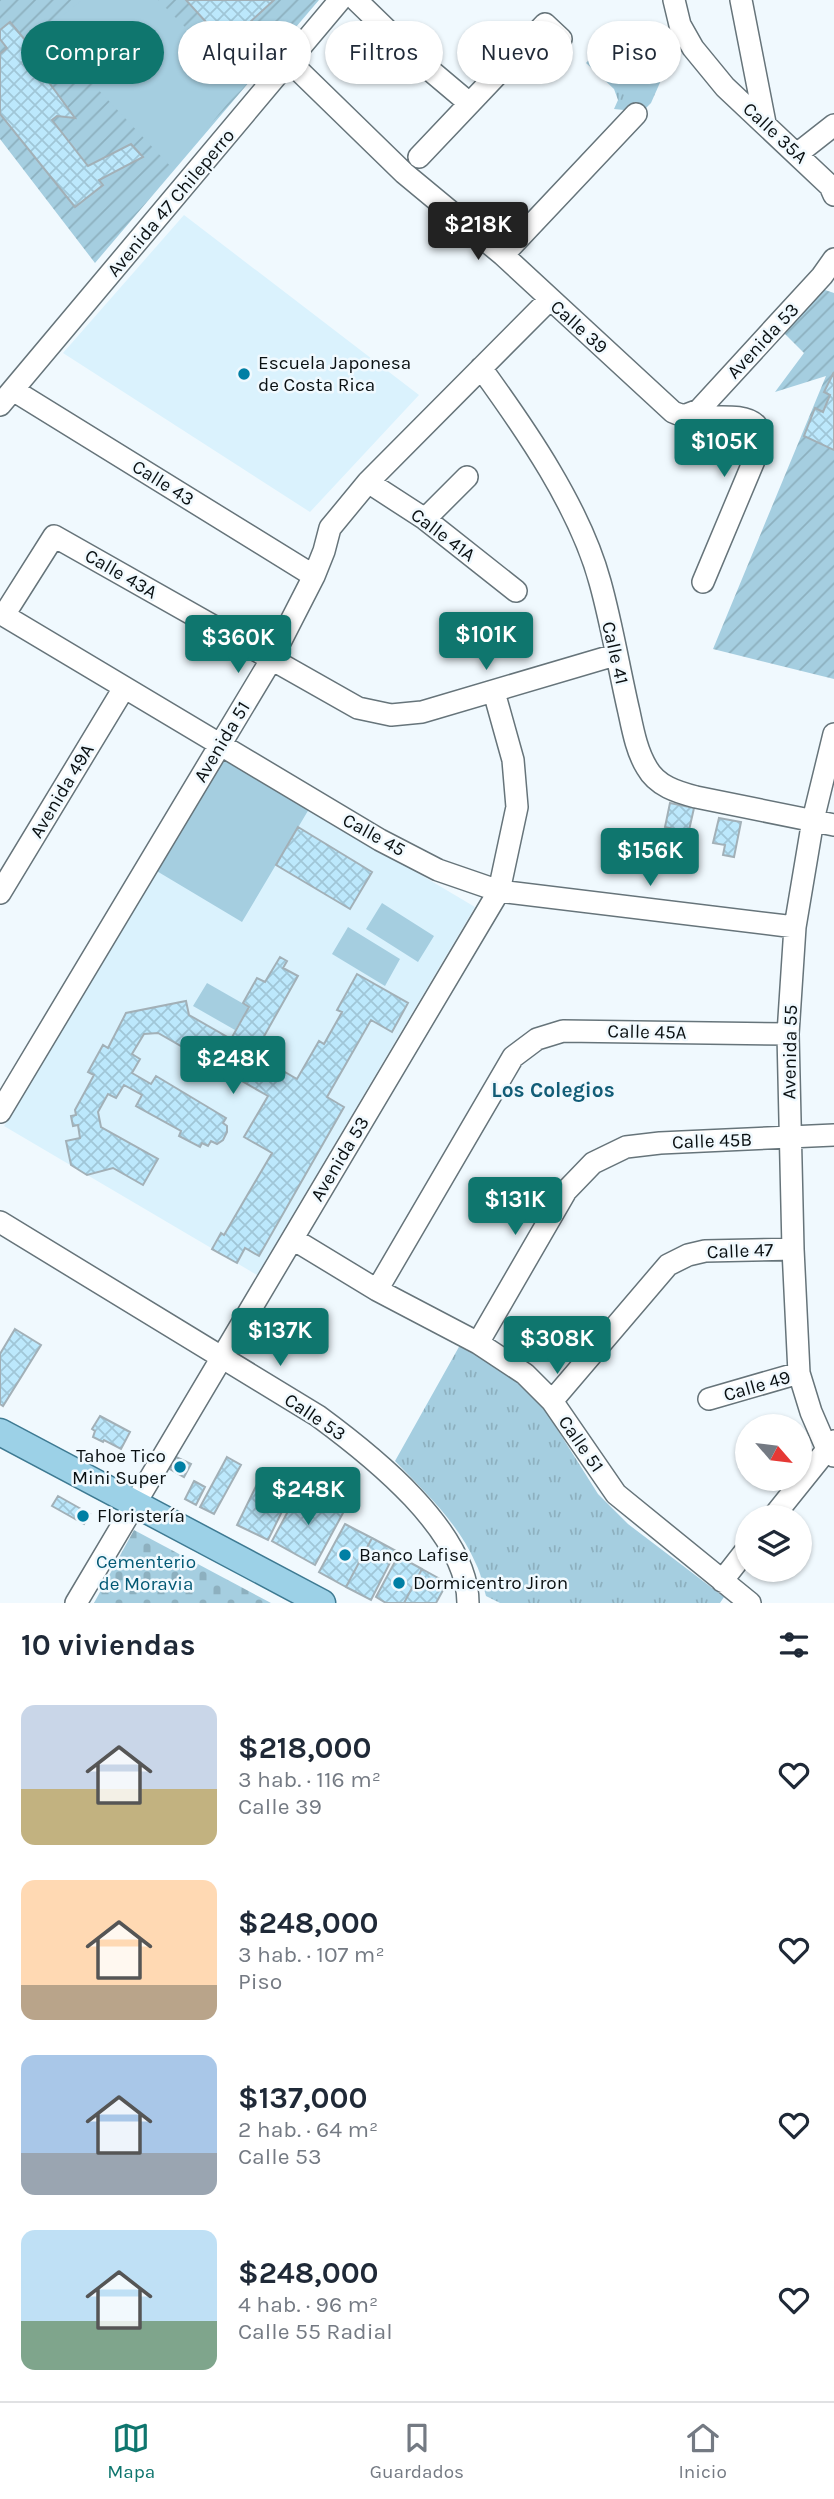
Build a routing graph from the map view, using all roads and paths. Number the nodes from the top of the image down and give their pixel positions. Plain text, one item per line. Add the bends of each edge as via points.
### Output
1 (340, 0) edge
2 (356, 0) edge
3 (674, 0) edge
4 (741, 0) edge
5 (311, 36) edge
6 (311, 82) edge
7 (271, 84) edge
8 (487, 84) edge
9 (469, 103) junction
10 (636, 114) dead end
11 (765, 123) junction
12 (834, 125) edge
13 (797, 153) junction
14 (419, 157) dead end
15 (834, 195) edge
16 (503, 255) junction
17 (834, 259) edge
18 (549, 300) junction
19 (481, 368) junction
20 (6, 398) edge
21 (686, 415) junction
22 (467, 477) dead end
23 (368, 482) junction
24 (425, 519) junction
25 (314, 576) junction
26 (703, 582) dead end
27 (516, 591) dead end
28 (2, 614) edge
29 (615, 655) junction
30 (271, 660) junction
31 (124, 688) junction
32 (494, 692) junction
33 (834, 734) edge
34 (222, 744) junction
35 (824, 823) edge
36 (499, 891) junction
37 (0, 892) edge
38 (795, 927) junction
39 (788, 1034) junction
40 (0, 1112) edge
41 (834, 1135) edge
42 (789, 1138) junction
43 (0, 1222) edge
44 (293, 1239) junction
45 (793, 1249) junction
46 (377, 1290) junction
47 (478, 1343) junction
48 (221, 1357) junction
49 (799, 1373) junction
50 (709, 1399) dead end
51 (552, 1401) junction
52 (0, 1432) edge
53 (832, 1449) edge
54 (134, 1503) junction
55 (783, 1505) edge
56 (735, 1564) edge
57 (722, 1581) junction
58 (468, 1600) edge
59 (76, 1603) edge
60 (322, 1603) edge
61 (750, 1603) edge

1 - 5 street, Avenida 47 Chileperro
2 - 9 street
3 - 11 street, Calle 35A via 680,25 693,48 725,87
4 - 11 street
6 - 16 street, Calle 39 via 404,173
7 - 20 street, Avenida 47 Chileperro
8 - 9 street
9 - 14 street
10 - 16 street
11 - 13 street, Calle 35A
12 - 13 street
13 - 15 street, Calle 35A via 831,186
16 - 18 street, Calle 39
17 - 21 street, Avenida 53 via 699,410
18 - 19 street, Avenida 51
18 - 21 street, Calle 39 via 673,412
19 - 23 street, Avenida 51
19 - 29 street, Calle 41 via 536,448 589,548
20 - 25 street, Calle 43
21 - 26 street via 748,418 761,439
22 - 24 street
23 - 24 street, Calle 41A
23 - 25 street, Avenida 51 via 330,528
24 - 27 street, Calle 41A
25 - 30 street, Avenida 51
28 - 30 street, Calle 43A via 54,536
28 - 31 street, Calle 45
29 - 32 street, Calle 43A
29 - 35 street, Calle 41 via 636,743 647,769 659,782 696,797
30 - 32 street, Calle 43A via 358,708 391,715 422,712
30 - 34 street, Avenida 51
31 - 34 street, Calle 45
31 - 37 street, Avenida 49A
32 - 36 street, Avenida 53 via 513,760 517,807
33 - 35 street, Avenida 55
34 - 36 street, Calle 45 via 380,840 438,870
34 - 40 street, Avenida 51
35 - 38 street, Avenida 55
36 - 38 street, Calle 45
36 - 44 street, Avenida 53
38 - 39 street, Avenida 55
39 - 42 street, Avenida 55
39 - 46 street, Calle 45A via 563,1031 537,1039 513,1057
41 - 42 street, Calle 45B
42 - 45 street, Avenida 55
42 - 47 street, Calle 45B via 626,1147 593,1163 566,1191
43 - 48 street, Calle 53
44 - 46 street, Calle 51
44 - 48 street, Avenida 53
45 - 49 street, Avenida 55
45 - 51 street, Calle 47 via 705,1251 668,1265
46 - 47 street, Calle 51
47 - 51 street, Calle 51 via 525,1374
48 - 54 street, Avenida 53
48 - 58 street, Calle 53 via 318,1416 385,1470 453,1549
49 - 50 street, Calle 49
49 - 53 street, Calle 49 via 811,1412
51 - 57 street, Calle 51 via 616,1494
52 - 54 main road
53 - 55 street
54 - 59 street, Avenida 53
54 - 60 main road
56 - 57 street
57 - 61 street, Calle 51

